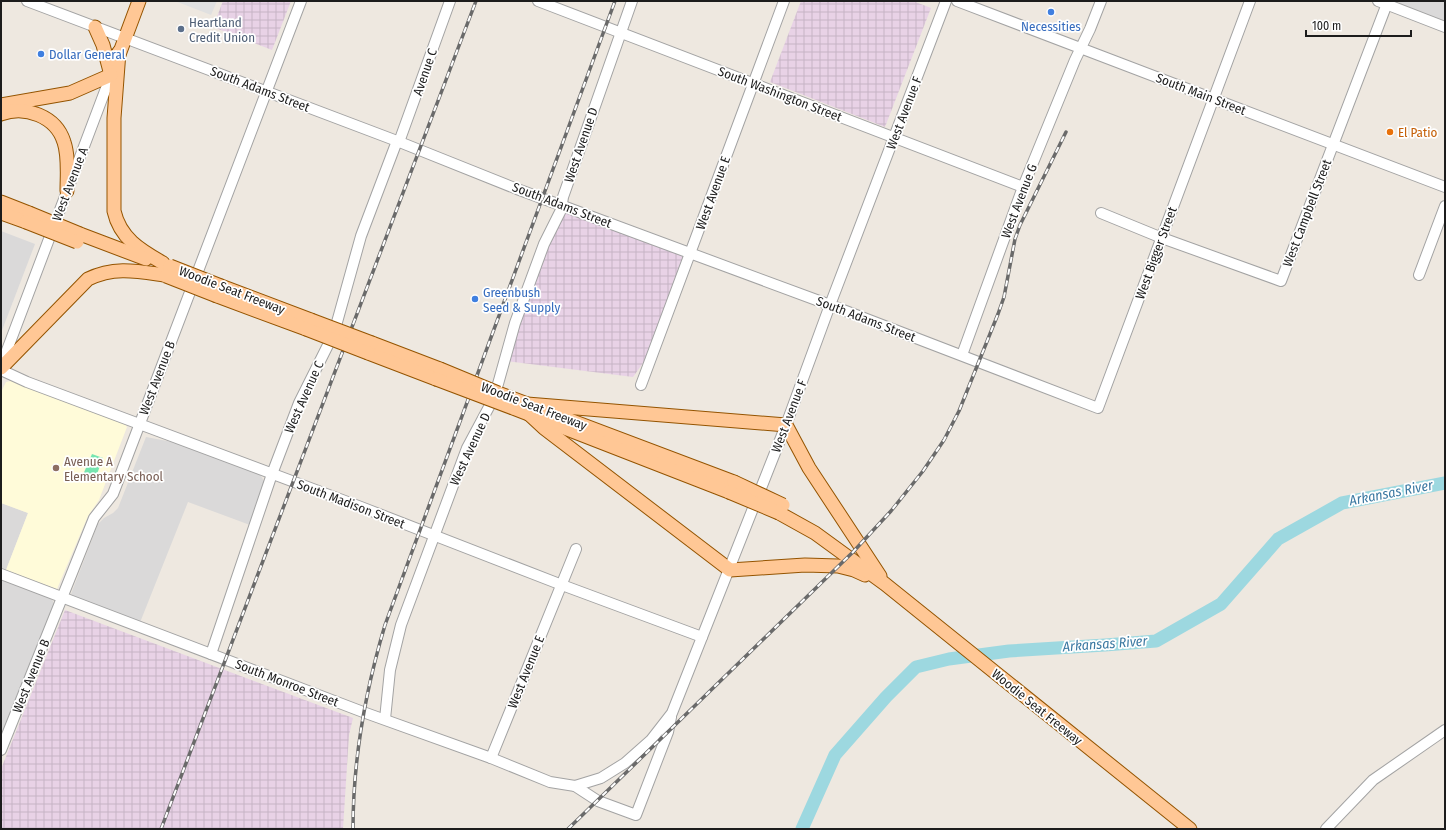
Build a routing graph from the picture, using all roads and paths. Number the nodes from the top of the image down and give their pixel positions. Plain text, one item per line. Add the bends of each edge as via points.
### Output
1 (27, 1) edge
2 (139, 1) edge
3 (301, 1) edge
4 (450, 1) edge
5 (538, 1) edge
6 (632, 1) edge
7 (784, 1) edge
8 (946, 1) edge
9 (957, 1) edge
10 (1101, 1) edge
11 (1250, 1) edge
12 (1384, 2) edge
13 (95, 27) junction
14 (1445, 27) edge
15 (621, 32) junction
16 (125, 38) junction
17 (1081, 48) junction
18 (119, 52) junction
19 (111, 75) junction
20 (754, 84) junction
21 (266, 92) junction
22 (1213, 99) junction
23 (1, 105) edge
24 (1, 114) edge
25 (894, 138) junction
26 (398, 142) junction
27 (1333, 144) junction
28 (1023, 187) junction
29 (1445, 187) edge
30 (68, 191) junction
31 (1, 202) edge
32 (562, 205) junction
33 (1445, 206) edge
34 (1, 213) edge
35 (1101, 213) dead end
36 (28, 218) junction
37 (1162, 238) junction
38 (690, 254) junction
39 (166, 270) junction
40 (1419, 275) dead end
41 (830, 305) junction
42 (962, 355) junction
43 (1, 368) edge
44 (641, 385) dead end
45 (1098, 408) joint
46 (529, 409) junction
47 (139, 424) junction
48 (786, 425) junction
49 (272, 474) junction
50 (434, 535) junction
51 (576, 549) dead end
52 (730, 570) junction
53 (1, 574) edge
54 (885, 584) junction
55 (562, 585) junction
56 (62, 598) junction
57 (702, 637) junction
58 (211, 654) junction
59 (672, 713) junction
60 (385, 719) junction
61 (1445, 730) edge
62 (1, 750) edge
63 (491, 758) junction
64 (575, 786) junction
65 (1329, 828) edge
66 (1190, 829) edge

1 - 13 street, South Adams Street
2 - 16 main road, West Avenue A
3 - 21 street, West Avenue B
4 - 26 street, Avenue C
5 - 15 street, South Washington Street
6 - 15 street, West Avenue D
7 - 20 street, West Avenue E
8 - 25 street, West Avenue F
9 - 17 street, South Main Street
10 - 17 street, West Avenue G
11 - 22 street, West Bigger Street
12 - 14 street
12 - 27 street, West Campbell Street
13 - 16 street, South Adams Street
13 - 19 main road
15 - 20 street, South Washington Street
15 - 32 street, West Avenue D
16 - 18 main road, West Avenue A
16 - 21 street, South Adams Street
17 - 22 street, South Main Street
17 - 28 street, West Avenue G
18 - 19 main road, West Avenue A
18 - 39 main road via 114,118 115,217 132,243
19 - 23 main road via 70,93
19 - 30 street, West Avenue A
20 - 25 street, South Washington Street
20 - 38 street, West Avenue E
21 - 26 street, South Adams Street
21 - 47 street, West Avenue B
22 - 27 street, South Main Street
22 - 37 street, West Bigger Street
24 - 30 main road via 22,111 37,114 51,121 60,133 66,148
25 - 28 street, South Washington Street
25 - 41 street, West Avenue F
26 - 32 street, South Adams Street
26 - 49 street, West Avenue C via 361,236 334,333 299,403
27 - 29 street, South Main Street
27 - 37 street, West Campbell Street via 1281,281
28 - 42 street, West Avenue G
30 - 43 street, West Avenue A
31 - 36 main road
32 - 38 street, South Adams Street
32 - 50 street, West Avenue D via 544,244 515,323 490,405 467,448
33 - 40 street
34 - 36 main road
35 - 37 street
36 - 39 main road, bridge
37 - 45 street, West Bigger Street
38 - 41 street, South Adams Street
38 - 44 street, West Avenue E
39 - 43 main road via 115,271 99,273 88,279
39 - 46 main road, Woodie Seat Freeway, bridge
41 - 42 street, South Adams Street
41 - 48 street, West Avenue F
42 - 45 street, South Adams Street
43 - 47 street, South Madison Street via 27,382
46 - 48 main road
46 - 52 main road via 544,428
46 - 54 main road, Woodie Seat Freeway, bridge via 732,487 822,528
47 - 49 street, South Madison Street
47 - 56 street, West Avenue B via 113,494 94,518
48 - 52 street, West Avenue F
48 - 54 main road via 809,468
49 - 50 street, South Madison Street
49 - 58 street, West Avenue C
50 - 55 street, South Madison Street
50 - 60 street, West Avenue D via 401,625 390,670
51 - 55 street, West Avenue E
52 - 54 main road via 805,565 838,566
52 - 57 street, West Avenue F
53 - 56 street, South Monroe Street
54 - 66 main road, Woodie Seat Freeway
55 - 57 street, South Madison Street
55 - 63 street, West Avenue E
56 - 58 street, South Monroe Street
56 - 62 street, West Avenue B
57 - 59 street, West Avenue F
58 - 60 street, South Monroe Street
59 - 64 street, West Avenue F via 651,740 625,763 601,778
59 - 64 street via 668,732 636,815 598,801
60 - 63 street, South Monroe Street
61 - 65 street via 1373,780
63 - 64 street, South Monroe Street via 550,782

